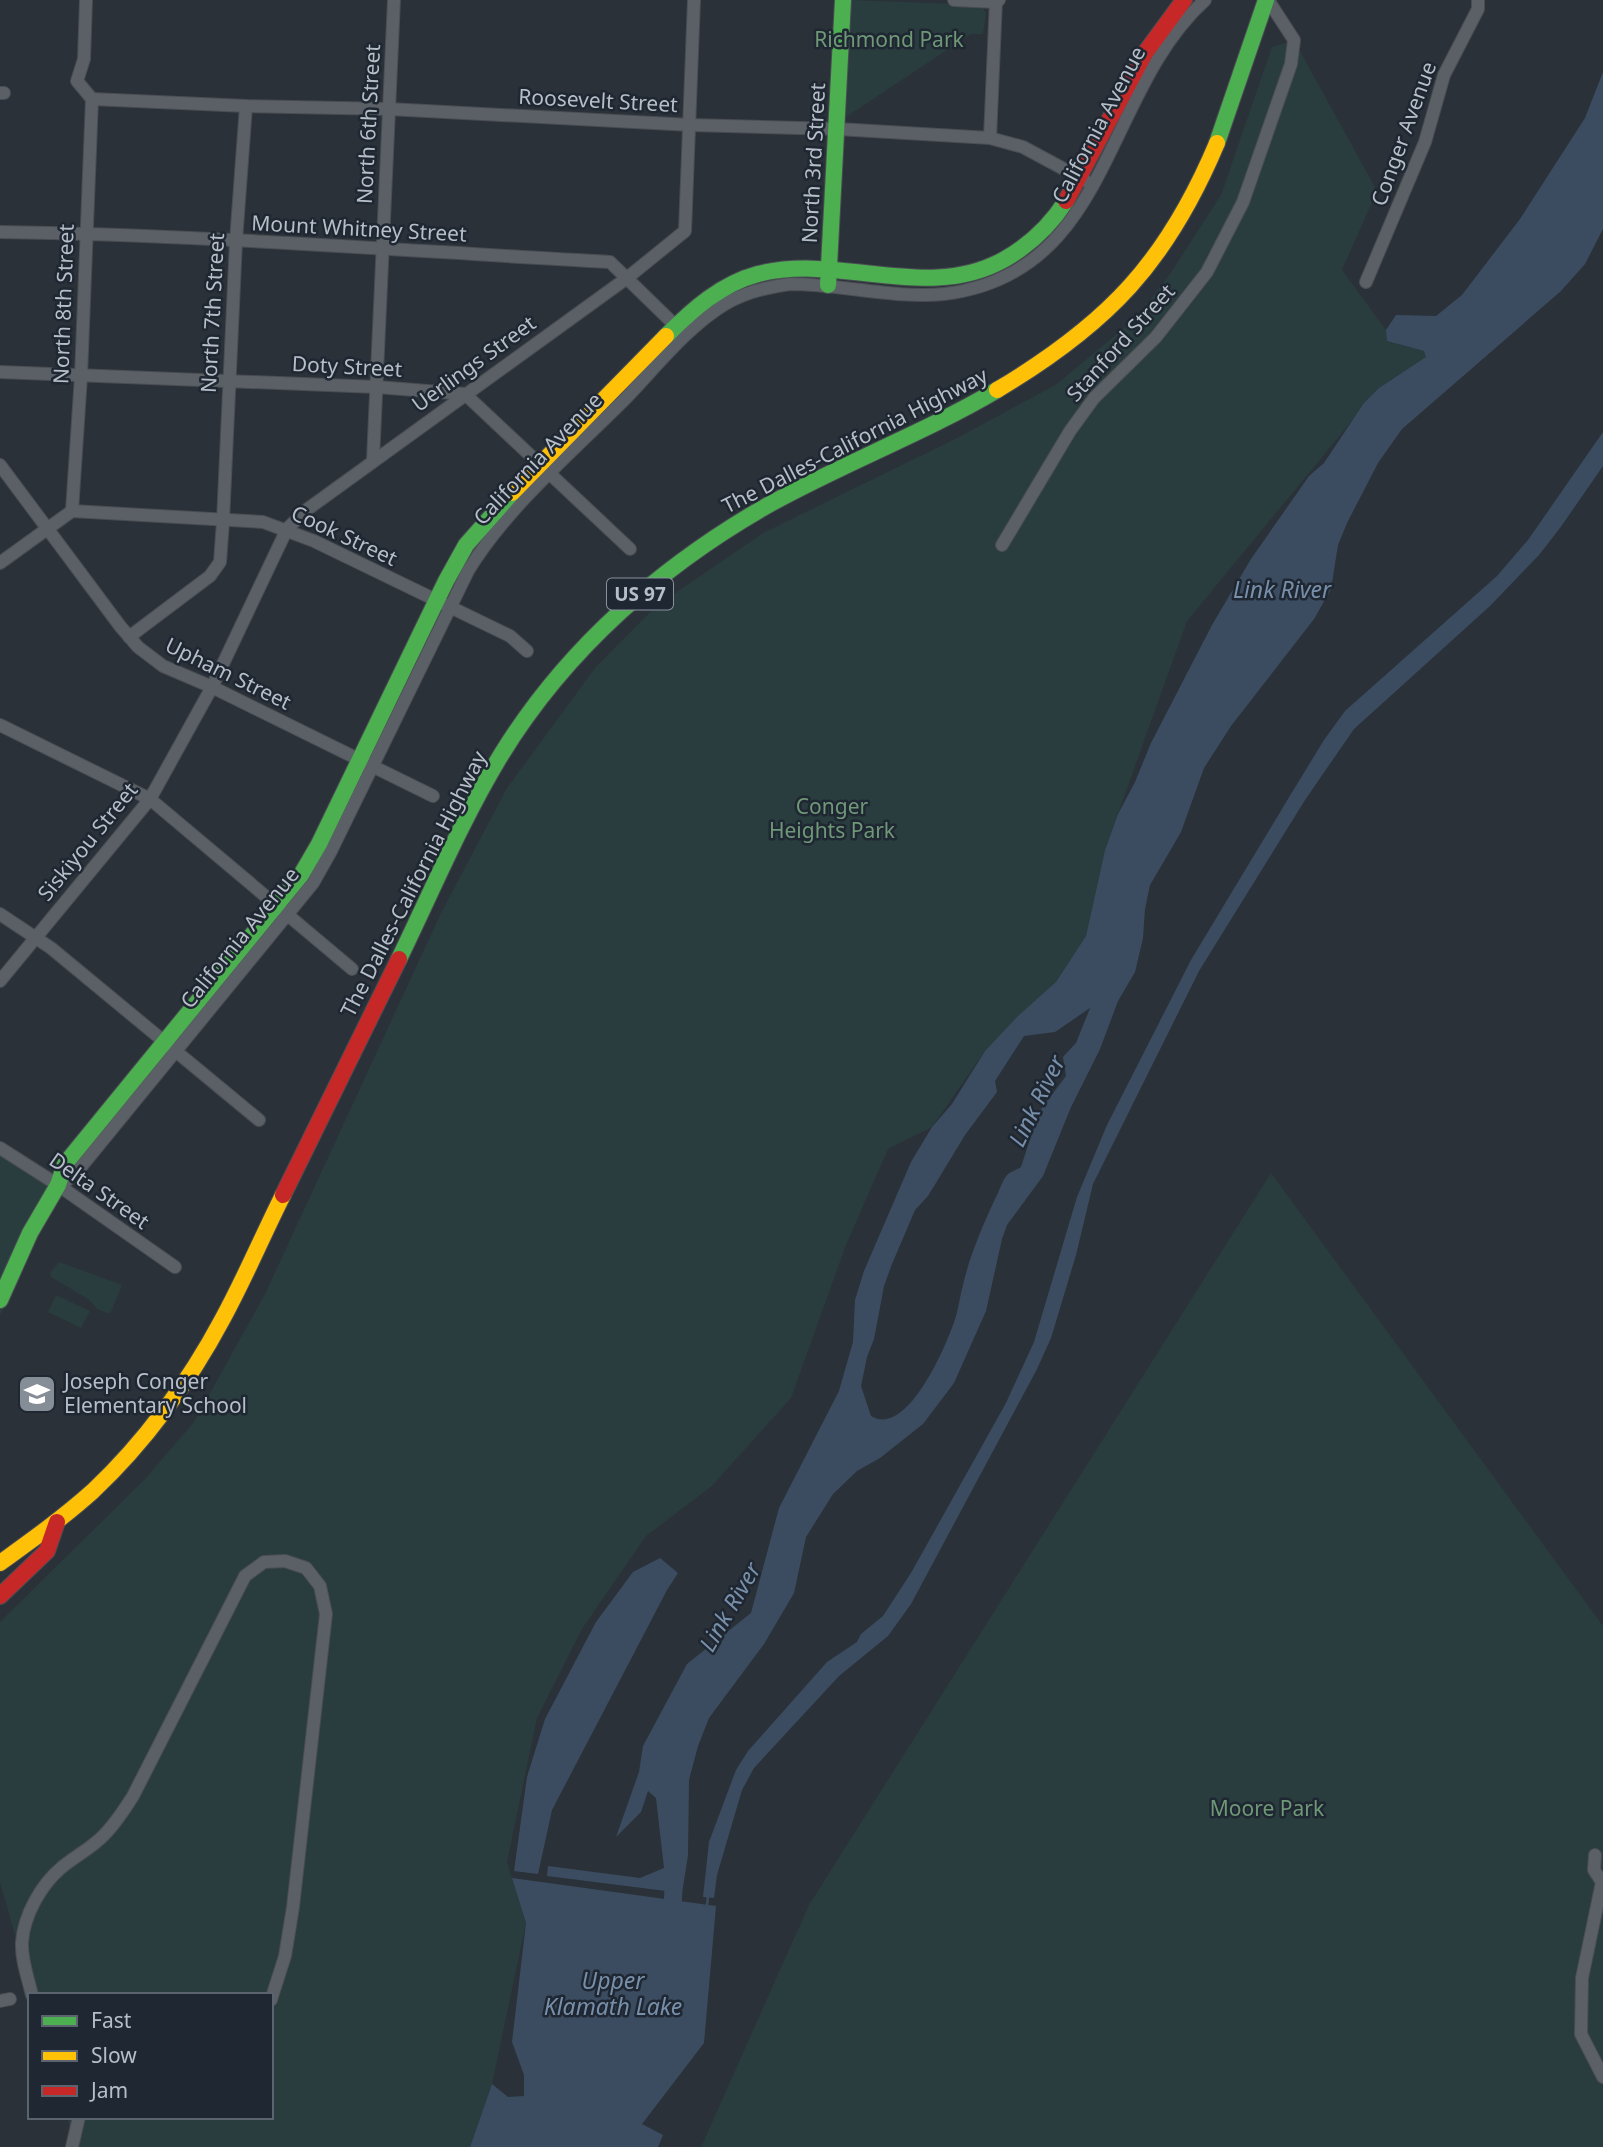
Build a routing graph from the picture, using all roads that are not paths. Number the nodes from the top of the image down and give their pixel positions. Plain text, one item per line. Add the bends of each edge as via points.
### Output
1 (86, 0) edge
2 (394, 0) edge
3 (695, 0) edge
4 (843, 0) edge
5 (954, 0) edge
6 (1184, 0) edge
7 (1205, 0) edge
8 (1267, 0) edge
9 (1478, 0) edge
10 (997, 1) edge
11 (92, 99) junction
12 (246, 106) junction
13 (389, 109) junction
14 (691, 125) junction
15 (838, 129) junction
16 (990, 138) junction
17 (1086, 181) junction
18 (0, 232) edge
19 (86, 233) junction
20 (236, 241) junction
21 (383, 250) junction
22 (626, 278) junction
23 (828, 278) junction
24 (1366, 282) dead end
25 (681, 331) junction
26 (0, 372) edge
27 (82, 376) junction
28 (228, 380) junction
29 (376, 387) junction
30 (465, 394) junction
31 (373, 460) junction
32 (0, 465) edge
33 (545, 470) junction
34 (72, 511) junction
35 (223, 521) junction
36 (48, 527) junction
37 (287, 529) junction
38 (1002, 545) dead end
39 (630, 549) dead end
40 (0, 563) edge
41 (443, 604) junction
42 (129, 637) junction
43 (527, 651) dead end
44 (212, 687) junction
45 (0, 725) edge
46 (366, 763) junction
47 (433, 796) dead end
48 (150, 799) junction
49 (283, 911) junction
50 (0, 915) edge
51 (36, 938) junction
52 (352, 969) dead end
53 (0, 981) edge
54 (171, 1047) junction
55 (259, 1120) dead end
56 (0, 1148) edge
57 (58, 1185) junction
58 (175, 1267) dead end
59 (0, 1300) edge
60 (57, 1522) junction
61 (0, 1563) edge
62 (0, 1596) edge
63 (1595, 1855) dead end
64 (32, 1993) edge
65 (273, 1994) edge
66 (1603, 2077) edge
67 (77, 2119) edge
68 (72, 2147) edge

1 - 11 street via 84,59 77,81
2 - 13 street, North 6th Street
3 - 14 street
4 - 15 main road, North 3rd Street
5 - 10 street
6 - 17 main road, California Avenue via 1142,58
7 - 17 street, California Avenue via 1159,57
8 - 38 street, Stanford Street via 1294,40 1283,90 1243,202 1207,272 1156,337 1094,398
8 - 60 main road, The Dalles-California Highway / US 97 via 1206,170 1179,223 1147,269 1089,328 999,391 796,490 704,545 618,613 547,691 485,782 220,1324 146,1430 107,1477
9 - 24 street, Conger Avenue via 1478,9 1444,75 1425,142
10 - 16 street
11 - 12 street, Roosevelt Street
11 - 19 street, North 8th Street
12 - 13 street, Roosevelt Street
12 - 20 street, North 7th Street
13 - 14 street, Roosevelt Street
13 - 21 street, North 6th Street
14 - 15 street, Roosevelt Street
14 - 22 street, Uerlings Street via 685,231
15 - 16 street, Roosevelt Street
15 - 23 main road, North 3rd Street
16 - 17 street, Roosevelt Street via 1023,147
17 - 23 main road, California Avenue via 1046,229 1012,257 987,269 928,280
18 - 19 street, Mount Whitney Street
19 - 20 street, Mount Whitney Street
19 - 27 street, North 8th Street
20 - 21 street, Mount Whitney Street
20 - 28 street, North 7th Street
21 - 22 street, Mount Whitney Street via 610,262
21 - 29 street, North 6th Street
22 - 25 street, Mount Whitney Street
22 - 30 street, Uerlings Street
23 - 25 main road, California Avenue via 790,269 750,277 716,292 690,312
25 - 33 main road, California Avenue
26 - 27 street, Doty Street
27 - 28 street, Doty Street
27 - 34 street, North 8th Street
28 - 29 street, Doty Street
28 - 35 street, North 7th Street
29 - 30 street, Doty Street
29 - 31 street, North 6th Street
30 - 31 street, Uerlings Street
30 - 33 street
31 - 37 street, Uerlings Street
32 - 36 street, Upham Street
33 - 39 street
33 - 41 main road, California Avenue via 479,528 455,564
34 - 35 street, Cook Street
34 - 36 street
35 - 37 street, Cook Street via 263,522
35 - 42 street via 220,562 210,576
36 - 40 street
36 - 42 street, Upham Street
37 - 41 street, Cook Street
37 - 44 street, Siskiyou Street
41 - 43 street, Cook Street via 510,636
41 - 46 main road, California Avenue
42 - 44 street, Upham Street via 163,666
44 - 46 street, Upham Street
44 - 48 street, Siskiyou Street
45 - 48 street
46 - 47 street, Upham Street
46 - 49 main road, California Avenue
48 - 49 street
48 - 51 street, Siskiyou Street
49 - 52 street
49 - 54 main road, California Avenue
50 - 51 street
51 - 53 street, Siskiyou Street
51 - 54 street
54 - 55 street
54 - 57 main road, California Avenue via 65,1164
56 - 57 street, Delta Street
57 - 58 street, Delta Street
57 - 59 main road, California Avenue
60 - 61 main road, The Dalles-California Highway / US 97
60 - 62 main road via 47,1551
63 - 66 street via 1594,1870 1602,1882 1582,1978 1581,2034
64 - 65 street via 22,1942 29,1913 43,1888 119,1818 245,1576 264,1562 285,1561 306,1568 320,1586 326,1614 293,1907
67 - 68 street

